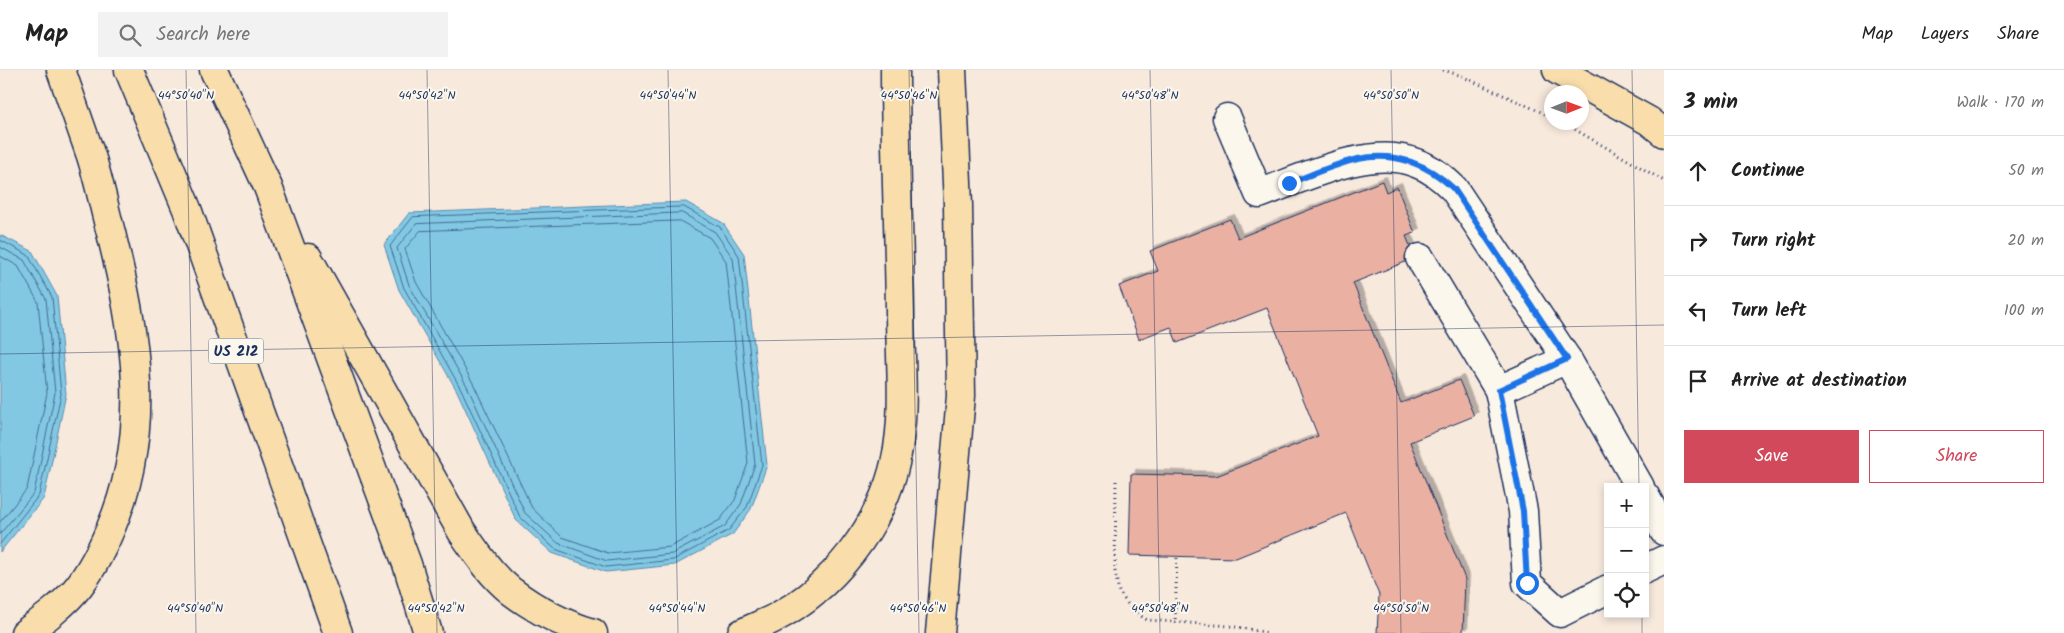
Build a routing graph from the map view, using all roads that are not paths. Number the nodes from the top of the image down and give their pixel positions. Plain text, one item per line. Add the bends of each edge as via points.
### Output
1 (61, 70) edge
2 (129, 70) edge
3 (214, 70) edge
4 (895, 70) edge
5 (952, 70) edge
6 (1556, 70) edge
7 (1227, 118) dead end
8 (1664, 133) edge
9 (268, 187) junction
10 (1420, 258) dead end
11 (1567, 359) junction
12 (1499, 390) junction
13 (1638, 483) edge
14 (1649, 503) edge
15 (1664, 531) edge
16 (1664, 560) edge
17 (1649, 567) edge
18 (1604, 591) edge
19 (25, 633) edge
20 (338, 633) edge
21 (428, 633) edge
22 (593, 633) edge
23 (742, 633) edge
24 (940, 633) edge

1 - 19 main road via 91,157 119,266 134,339 137,415 132,461 119,508 102,547 79,586
2 - 20 main road, US 212 via 187,209
3 - 9 main road
4 - 23 main road via 901,408 896,459 880,506 852,552 833,574 774,619
5 - 24 main road via 961,396
6 - 8 main road via 1649,121
7 - 11 lane via 1259,194 1359,159 1388,158 1415,162 1440,176 1454,189
9 - 21 main road via 407,564
9 - 22 main road via 462,532 483,561 510,590 544,612
10 - 12 lane
11 - 12 lane
11 - 13 lane
12 - 18 lane via 1523,511 1527,583 1560,613
14 - 15 lane
16 - 17 lane

